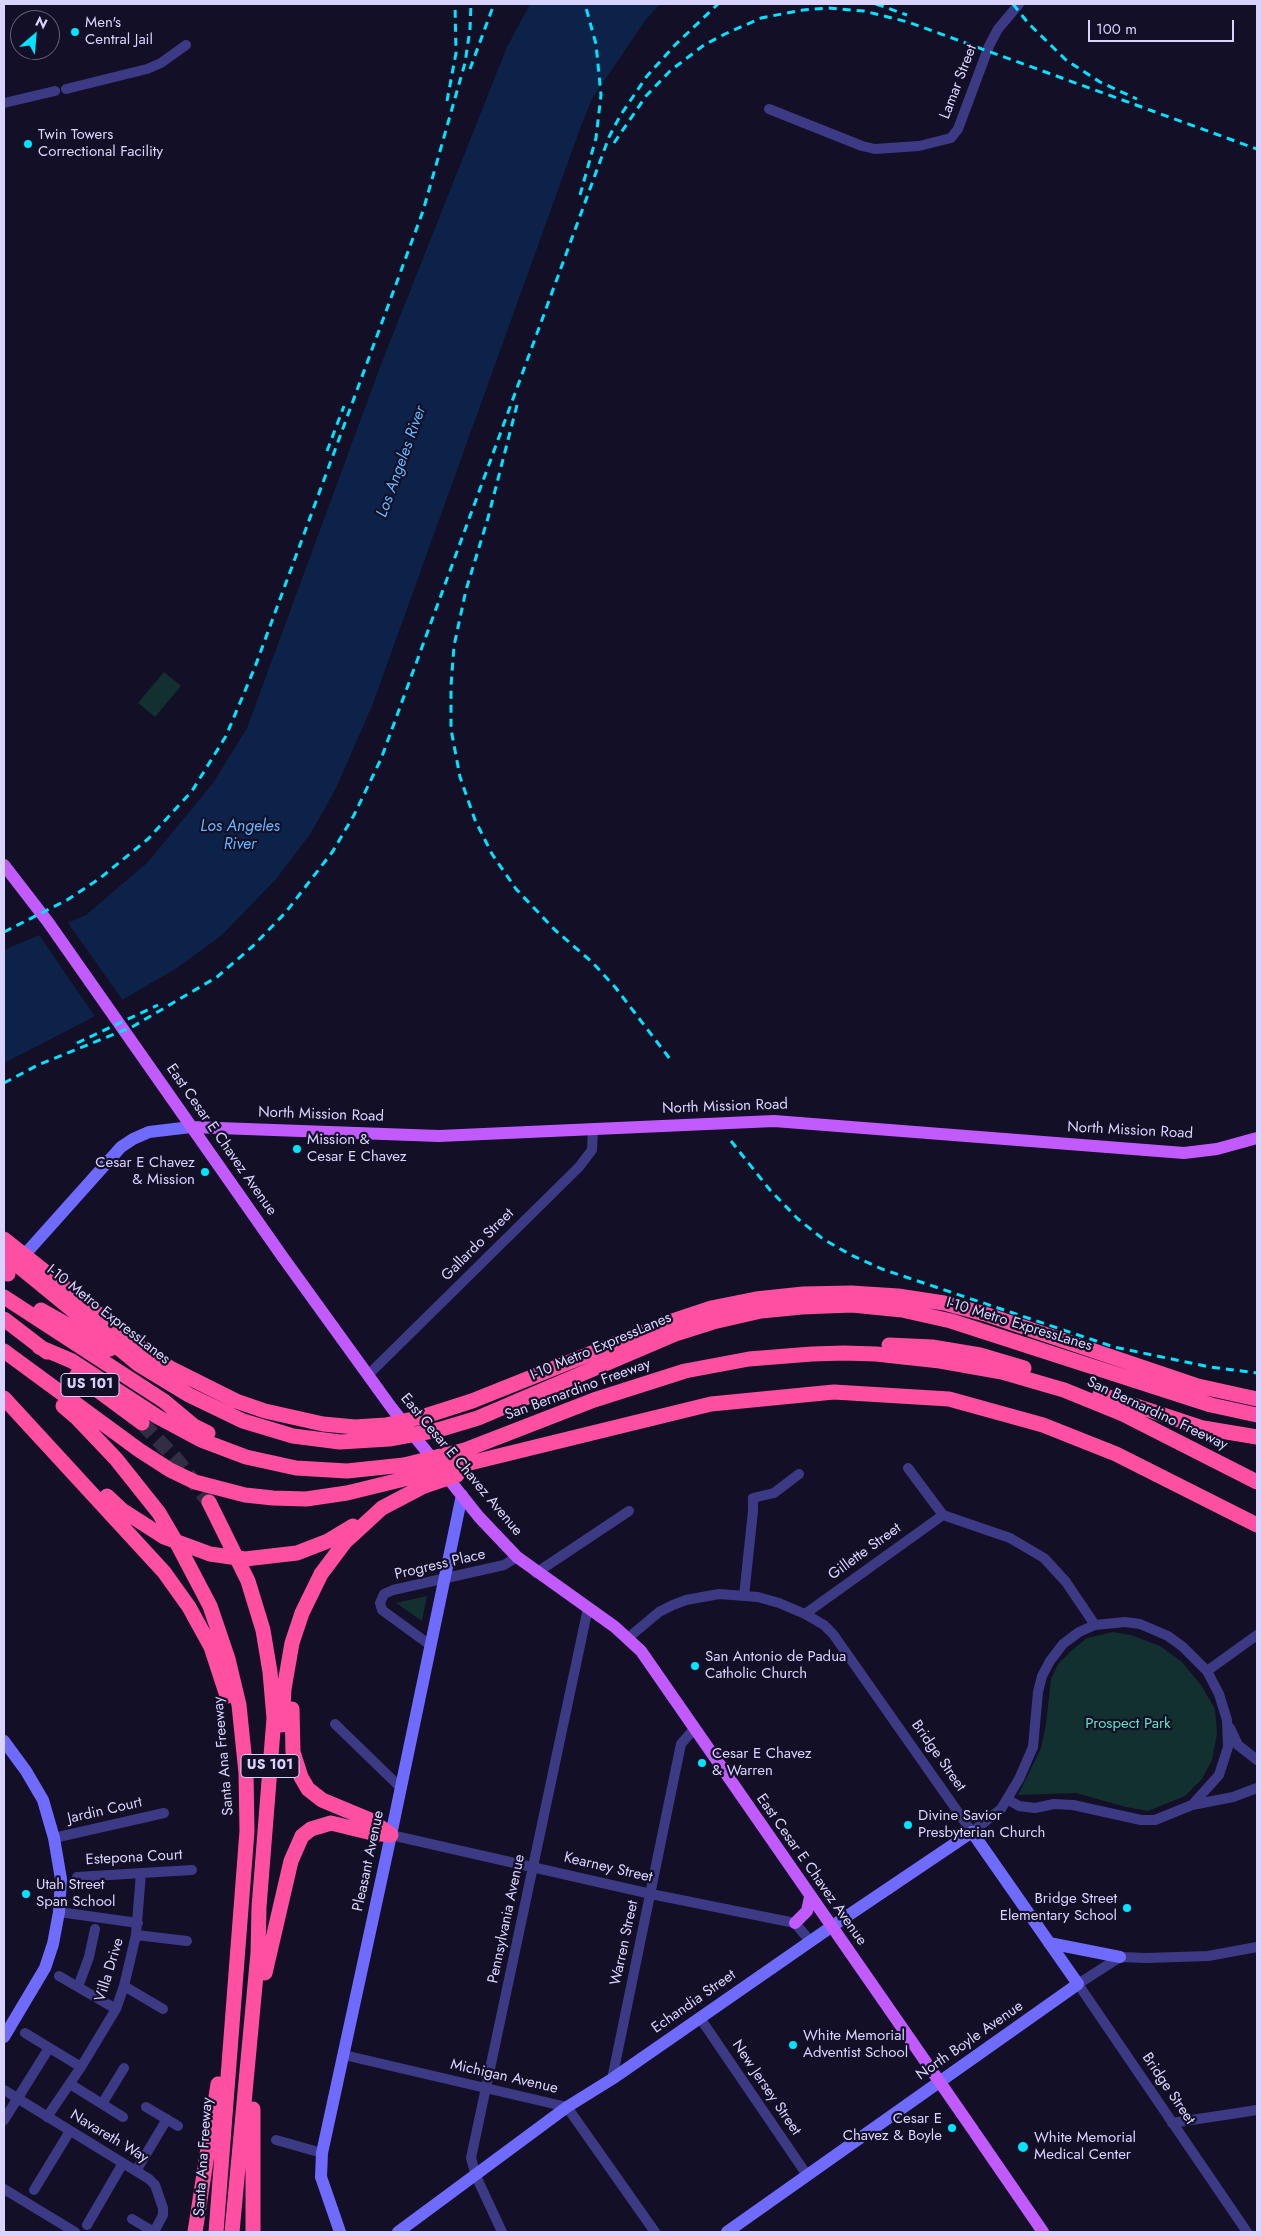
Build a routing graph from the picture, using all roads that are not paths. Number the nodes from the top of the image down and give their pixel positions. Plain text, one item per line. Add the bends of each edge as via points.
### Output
1 (1019, 4) edge
2 (186, 45) dead end
3 (66, 88) dead end
4 (55, 91) dead end
5 (4, 103) edge
6 (769, 109) dead end
7 (4, 865) edge
8 (191, 1127) junction
9 (593, 1128) junction
10 (1257, 1138) edge
11 (4, 1239) edge
12 (4, 1254) edge
13 (5, 1277) edge
14 (4, 1297) edge
15 (4, 1319) edge
16 (39, 1347) junction
17 (4, 1351) edge
18 (141, 1357) junction
19 (4, 1358) edge
20 (749, 1359) junction
21 (368, 1375) junction
22 (4, 1398) edge
23 (1257, 1399) edge
24 (17, 1411) junction
25 (1257, 1414) edge
26 (142, 1423) tunnel mouth
27 (1257, 1437) edge
28 (534, 1447) junction
29 (272, 1464) junction
30 (908, 1468) dead end
31 (799, 1474) dead end
32 (1257, 1482) edge
33 (459, 1491) junction
34 (209, 1502) tunnel mouth
35 (382, 1508) junction
36 (629, 1511) dead end
37 (943, 1515) junction
38 (1257, 1524) edge
39 (517, 1557) junction
40 (536, 1573) junction
41 (445, 1579) junction
42 (744, 1596) junction
43 (588, 1608) junction
44 (805, 1614) junction
45 (1095, 1625) junction
46 (1257, 1635) edge
47 (628, 1638) junction
48 (292, 1643) junction
49 (430, 1645) junction
50 (1207, 1671) junction
51 (1227, 1720) junction
52 (335, 1724) dead end
53 (694, 1729) junction
54 (4, 1741) edge
55 (1257, 1760) edge
56 (246, 1773) junction
57 (401, 1788) junction
58 (1257, 1788) edge
59 (1007, 1799) junction
60 (1192, 1805) junction
61 (164, 1813) dead end
62 (972, 1832) junction
63 (391, 1835) junction
64 (54, 1838) junction
65 (534, 1867) junction
66 (192, 1870) dead end
67 (141, 1873) junction
68 (78, 1876) dead end
69 (651, 1894) junction
70 (810, 1897) junction
71 (59, 1912) junction
72 (138, 1923) junction
73 (795, 1923) junction
74 (831, 1926) junction
75 (95, 1929) dead end
76 (136, 1935) junction
77 (187, 1941) dead end
78 (810, 1941) junction
79 (1049, 1943) junction
80 (1257, 1947) edge
81 (258, 1953) junction
82 (1120, 1957) junction
83 (59, 1976) dead end
84 (1078, 1984) junction
85 (124, 1986) junction
86 (78, 1987) junction
87 (253, 1997) junction
88 (116, 2009) junction
89 (163, 2009) dead end
90 (700, 2018) junction
91 (25, 2033) dead end
92 (4, 2037) edge
93 (230, 2037) junction
94 (49, 2048) junction
95 (344, 2055) junction
96 (81, 2067) junction
97 (124, 2068) dead end
98 (248, 2073) junction
99 (612, 2079) junction
100 (940, 2082) junction
101 (70, 2084) junction
102 (485, 2087) junction
103 (4, 2090) edge
104 (17, 2098) junction
105 (102, 2104) junction
106 (146, 2107) dead end
107 (567, 2107) junction
108 (1257, 2110) edge
109 (47, 2117) junction
110 (123, 2117) dead end
111 (167, 2119) junction
112 (4, 2120) edge
113 (1172, 2123) junction
114 (178, 2126) dead end
115 (70, 2130) junction
116 (276, 2140) dead end
117 (322, 2153) junction
118 (123, 2163) junction
119 (136, 2171) junction
120 (807, 2175) junction
121 (476, 2176) junction
122 (4, 2189) edge
123 (34, 2190) dead end
124 (132, 2219) dead end
125 (87, 2225) dead end
126 (73, 2232) edge
127 (154, 2232) edge
128 (195, 2232) edge
129 (216, 2232) edge
130 (232, 2232) edge
131 (253, 2232) edge
132 (340, 2232) edge
133 (398, 2232) edge
134 (502, 2232) edge
135 (655, 2232) edge
136 (727, 2232) edge
137 (1043, 2232) edge
138 (1247, 2232) edge

1 - 6 street, Lamar Street via 998,29 989,46 961,122 951,138 919,146 875,149
2 - 3 street via 148,69
4 - 5 street
7 - 8 main road, East Cesar E Chavez Avenue via 48,922
8 - 9 main road, North Mission Road via 439,1136
8 - 13 street via 149,1132 121,1147
8 - 21 main road, East Cesar E Chavez Avenue
9 - 10 main road, North Mission Road via 774,1120 1184,1153 1217,1150
9 - 21 street, Gallardo Street via 592,1150 579,1167
11 - 18 highway, I-10 Metro ExpressLanes
12 - 18 highway, I-10 Metro ExpressLanes
13 - 18 highway via 41,1310
14 - 29 highway via 164,1401 194,1426
15 - 16 highway, US 101
16 - 26 highway, US 101
16 - 29 highway, San Bernardino Freeway via 72,1361 200,1440
17 - 28 highway via 170,1470 195,1482 244,1495 306,1499 347,1493
18 - 23 highway, I-10 Metro ExpressLanes via 265,1411 323,1424 386,1425 472,1401 711,1308 756,1299 851,1293 898,1296 960,1308 1198,1386
18 - 25 highway, I-10 Metro ExpressLanes via 197,1400 243,1421 293,1436 363,1442 438,1430 478,1418 675,1334 713,1322 761,1311 852,1305 902,1310 951,1321 1211,1405
19 - 56 highway, Santa Ana Freeway / US 101 via 77,1418 116,1459 159,1513 210,1606 228,1659 239,1705
20 - 27 highway via 820,1345 882,1344 980,1355 1203,1428
20 - 29 highway, San Bernardino Freeway via 655,1379 496,1439 404,1465 338,1471
20 - 32 highway, San Bernardino Freeway via 812,1354 876,1354 940,1360 1002,1372 1093,1401
21 - 33 main road, East Cesar E Chavez Avenue
22 - 24 highway
24 - 35 highway via 122,1510 164,1537 210,1554 245,1559 297,1553 328,1541
24 - 56 highway via 164,1572 189,1607 220,1671
28 - 35 highway via 422,1487
28 - 38 highway via 711,1404 834,1392 949,1400 1043,1425 1116,1454
30 - 37 street
31 - 42 street via 774,1493 753,1498
33 - 39 main road, East Cesar E Chavez Avenue
33 - 41 street, Pleasant Avenue
34 - 81 highway, US 101 via 248,1581 263,1630 270,1672 274,1718
35 - 48 highway via 345,1542 321,1574
36 - 40 street
37 - 44 street, Gillette Street
37 - 45 street via 1010,1538 1044,1558 1066,1582
39 - 40 main road, East Cesar E Chavez Avenue
39 - 41 street, Progress Place via 504,1565
40 - 43 main road, East Cesar E Chavez Avenue
41 - 49 street, Pleasant Avenue
41 - 49 street, Progress Place via 392,1590 384,1594 380,1603 382,1610
42 - 44 street, Bridge Street via 779,1603
42 - 47 street, Bridge Street via 719,1594 672,1605
43 - 47 main road, East Cesar E Chavez Avenue
43 - 65 street, Pennsylvania Avenue
44 - 62 street, Bridge Street via 834,1634
45 - 50 street, Echandia Street via 1125,1622 1153,1629 1183,1647
45 - 59 street, Echandia Street via 1064,1644 1042,1676 1033,1747
46 - 50 street
47 - 53 main road, East Cesar E Chavez Avenue via 653,1667
48 - 63 highway via 291,1738 301,1777 308,1789 322,1800 370,1820
48 - 81 highway via 284,1689 264,1935
49 - 57 street, Pleasant Avenue
50 - 51 street, Echandia Street
51 - 55 street via 1238,1745
51 - 60 street, Echandia Street via 1228,1747 1219,1775
52 - 57 street
53 - 69 street, Warren Street via 681,1744
53 - 70 main road, East Cesar E Chavez Avenue
54 - 64 street via 43,1800
56 - 93 highway, Santa Ana Freeway / US 101 via 247,1831
57 - 63 street, Pleasant Avenue
58 - 60 street via 1233,1797
59 - 60 street, Echandia Street via 1019,1806 1072,1805 1141,1820 1155,1820
59 - 62 street, Echandia Street via 1001,1809
61 - 64 street, Jardin Court
62 - 74 street, Echandia Street
62 - 79 street, Bridge Street
63 - 65 street, Kearney Street
63 - 87 highway via 331,1823 310,1829 302,1836 287,1875 264,1978
63 - 95 street, Pleasant Avenue
64 - 71 street via 61,1878
65 - 69 street, Kearney Street
65 - 102 street, Pennsylvania Avenue
66 - 67 street, Estepona Court
67 - 68 street, Estepona Court
67 - 72 street, Villa Drive
69 - 73 street, Kearney Street
69 - 99 street, Warren Street
70 - 73 main road via 807,1911
70 - 74 main road, East Cesar E Chavez Avenue
71 - 72 street
71 - 92 street via 54,1944 45,1968
72 - 76 street, Villa Drive
73 - 78 street
74 - 78 street, Echandia Street
74 - 100 main road, East Cesar E Chavez Avenue
75 - 86 street
76 - 77 street
76 - 85 street, Villa Drive
78 - 90 street, Echandia Street
79 - 82 street
79 - 84 street, Bridge Street
80 - 82 street via 1208,1956
81 - 87 highway, US 101
82 - 84 street, North Boyle Avenue
83 - 86 street
84 - 100 street, North Boyle Avenue
84 - 113 street, Bridge Street
85 - 88 street, Villa Drive
85 - 89 street
86 - 88 street
87 - 98 highway, US 101
88 - 96 street, Villa Drive
90 - 99 street, Echandia Street
90 - 120 street, New Jersey Street
91 - 94 street
93 - 128 highway via 220,2067
93 - 129 highway, Santa Ana Freeway / US 101
94 - 96 street
94 - 104 street
95 - 102 street, Michigan Avenue
95 - 117 street, Pleasant Avenue
96 - 101 street, Villa Drive
97 - 105 street
98 - 130 highway, US 101
98 - 131 highway via 253,2101
99 - 107 street, Echandia Street
100 - 120 street, North Boyle Avenue
100 - 137 main road, East Cesar E Chavez Avenue
101 - 105 street
101 - 109 street, Villa Drive
102 - 107 street, Michigan Avenue
102 - 121 street, Pennsylvania Avenue via 471,2158
103 - 104 street, Navareth Way
104 - 109 street, Navareth Way
104 - 112 street
105 - 110 street
106 - 111 street
107 - 121 street, Echandia Street
107 - 135 street, Michigan Avenue
108 - 113 street
109 - 115 street, Navareth Way
111 - 114 street
111 - 119 street
113 - 138 street, Bridge Street
115 - 118 street, Navareth Way
115 - 123 street
116 - 117 street
117 - 132 street, Pleasant Avenue via 321,2177
118 - 119 street, Navareth Way
118 - 125 street
119 - 127 street, Navareth Way via 155,2185 163,2208
120 - 136 street, North Boyle Avenue
121 - 133 street, Echandia Street
121 - 134 street, Pennsylvania Avenue
122 - 126 street
124 - 127 street

